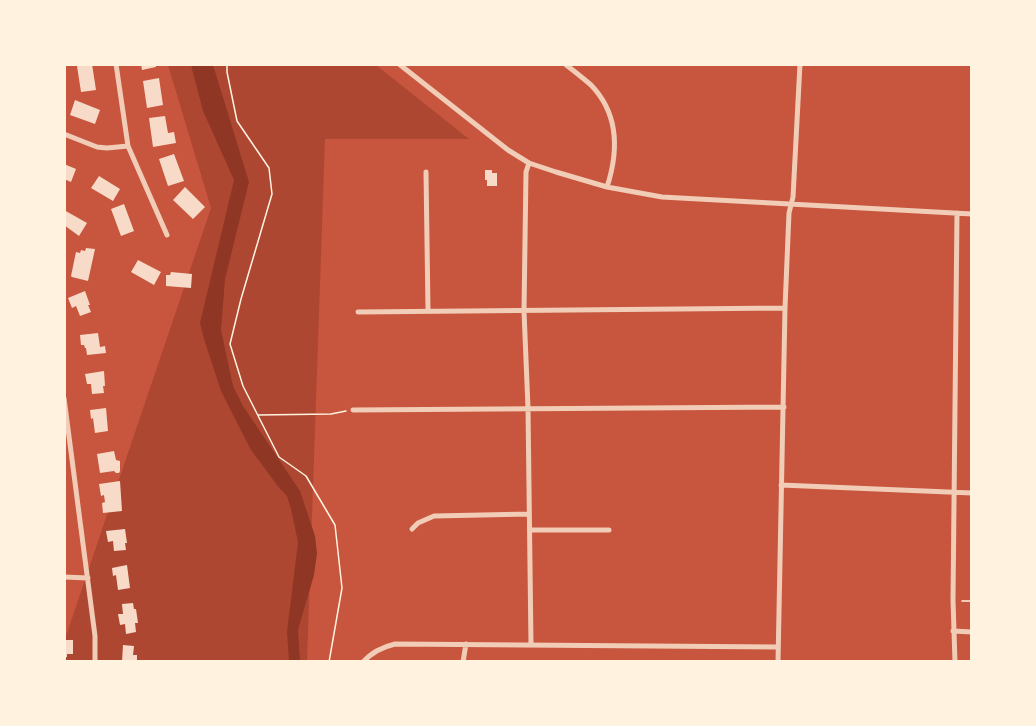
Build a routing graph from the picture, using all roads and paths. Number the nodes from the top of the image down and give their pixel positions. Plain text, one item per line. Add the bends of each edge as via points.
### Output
1 (116, 64) edge
2 (227, 64) edge
3 (399, 64) edge
4 (565, 64) edge
5 (800, 64) edge
6 (64, 134) edge
7 (128, 146) junction
8 (529, 163) junction
9 (426, 172) dead end
10 (607, 187) junction
11 (791, 204) junction
12 (957, 213) junction
13 (972, 214) edge
14 (167, 235) dead end
15 (785, 308) junction
16 (428, 310) junction
17 (524, 311) junction
18 (358, 312) dead end
19 (64, 398) edge
20 (784, 407) junction
21 (528, 408) junction
22 (353, 410) joint
23 (257, 415) junction
24 (66, 419) edge
25 (781, 485) junction
26 (954, 492) junction
27 (972, 493) edge
28 (529, 514) junction
29 (412, 529) dead end
30 (530, 530) junction
31 (609, 530) dead end
32 (64, 577) edge
33 (88, 578) junction
34 (962, 601) dead end
35 (972, 602) edge
36 (953, 631) junction
37 (972, 632) edge
38 (465, 644) junction
39 (531, 645) junction
40 (778, 647) junction
41 (95, 662) edge
42 (329, 662) edge
43 (363, 662) edge
44 (464, 662) edge
45 (778, 662) edge
46 (955, 662) edge

1 - 7 street
2 - 23 path via 237,121 269,168 272,194 230,344
3 - 8 street
4 - 10 street via 599,94 611,118 615,158
5 - 11 street
6 - 7 street via 97,147
7 - 14 street
8 - 10 street
8 - 17 street
9 - 16 street
10 - 11 street via 662,197
11 - 12 street
11 - 15 street
12 - 13 street
12 - 26 street
15 - 17 street
15 - 20 street
16 - 17 street
16 - 18 street
17 - 21 street
19 - 24 street
20 - 21 street
20 - 25 street
21 - 22 street
21 - 28 street
22 - 23 path
23 - 42 path via 279,457 306,476 335,525 342,588
24 - 33 street
25 - 26 street
25 - 40 street
26 - 27 street
26 - 36 street
28 - 29 street via 434,516
28 - 30 street
30 - 31 street
30 - 39 street
32 - 33 street
33 - 41 street
34 - 35 path
36 - 37 street
36 - 46 street
38 - 39 street
38 - 43 street via 395,644 374,652
38 - 44 street
39 - 40 street
40 - 45 street

